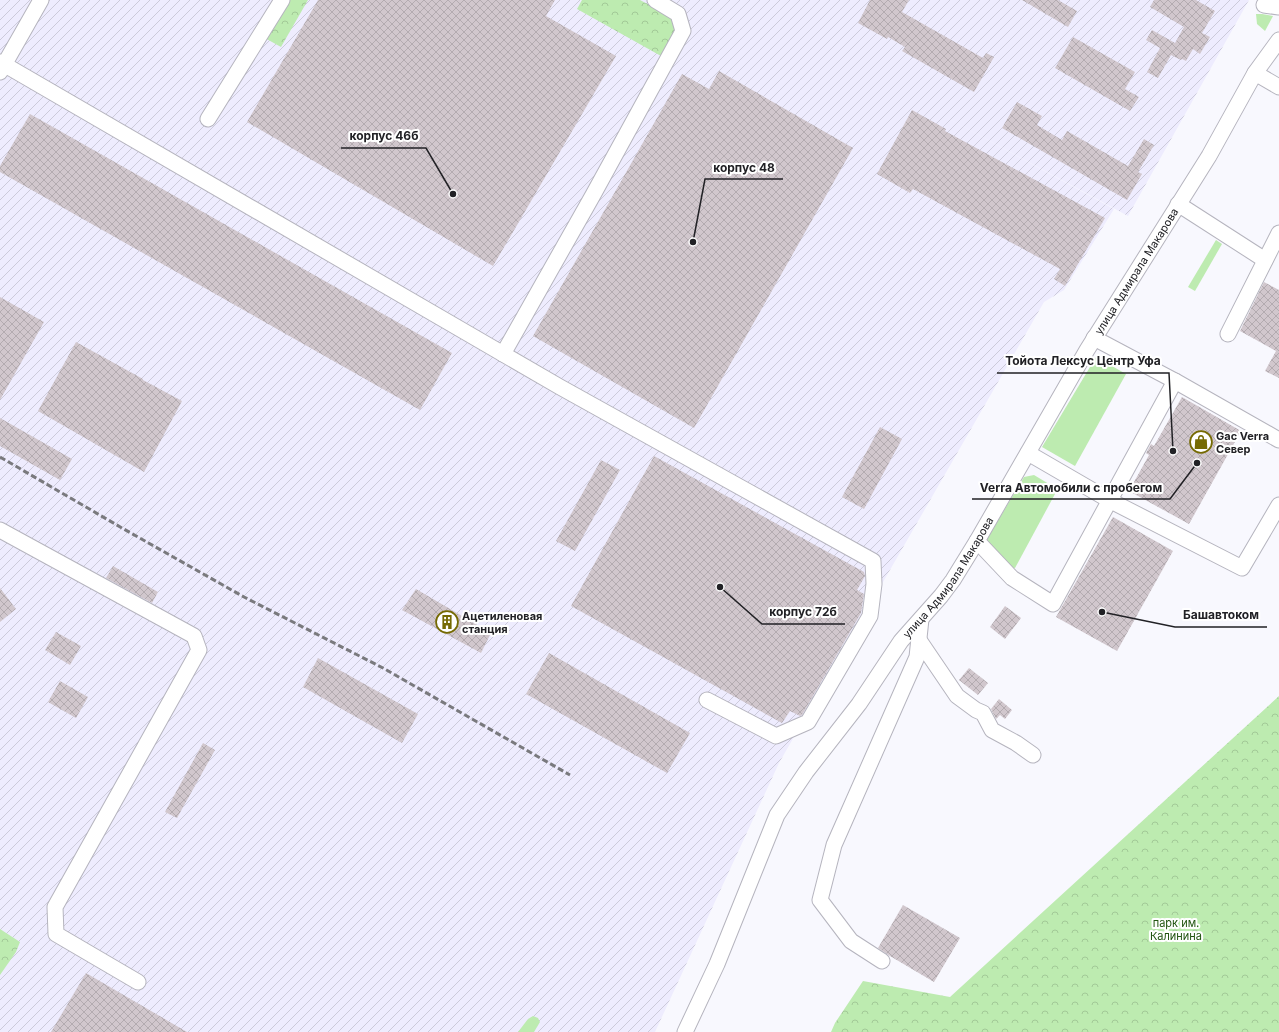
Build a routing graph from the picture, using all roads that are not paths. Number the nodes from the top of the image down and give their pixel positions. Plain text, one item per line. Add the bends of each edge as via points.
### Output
1 (41, 0) edge
2 (282, 0) edge
3 (655, 0) edge
4 (1279, 40) edge
5 (1, 66) edge
6 (1255, 73) junction
7 (1279, 87) edge
8 (208, 119) dead end
9 (1178, 204) junction
10 (1279, 233) edge
11 (1265, 260) junction
12 (1228, 334) dead end
13 (1094, 338) junction
14 (503, 354) junction
15 (1175, 381) junction
16 (1279, 440) edge
17 (1028, 453) junction
18 (1109, 500) junction
19 (1279, 505) edge
20 (0, 530) edge
21 (977, 542) junction
22 (920, 619) junction
23 (919, 640) junction
24 (707, 700) dead end
25 (1033, 755) dead end
26 (882, 961) dead end
27 (138, 982) dead end
28 (685, 1032) edge

1 - 5 street
2 - 8 street
3 - 14 street via 678,14 683,31
4 - 6 street, улица Адмирала Макарова
5 - 14 street
6 - 7 street
6 - 9 street, улица Адмирала Макарова via 1209,156
9 - 11 street
9 - 13 street, улица Адмирала Макарова
10 - 11 street
11 - 12 street
13 - 15 street
13 - 17 street, улица Адмирала Макарова
14 - 24 street via 873,562 874,584 870,616 808,722 776,736
15 - 16 street
15 - 18 street
17 - 18 street
17 - 21 street, улица Адмирала Макарова
18 - 19 street via 1242,568
18 - 21 street via 1053,604 1012,578
20 - 27 street via 194,636 199,650 54,907 56,934
21 - 22 street, улица Адмирала Макарова via 941,596
22 - 23 street
22 - 28 street, улица Адмирала Макарова via 901,641 859,704 806,772 777,815 717,964
23 - 25 street via 957,696 983,713 992,730
23 - 26 street via 917,656 834,844 820,900 850,941

